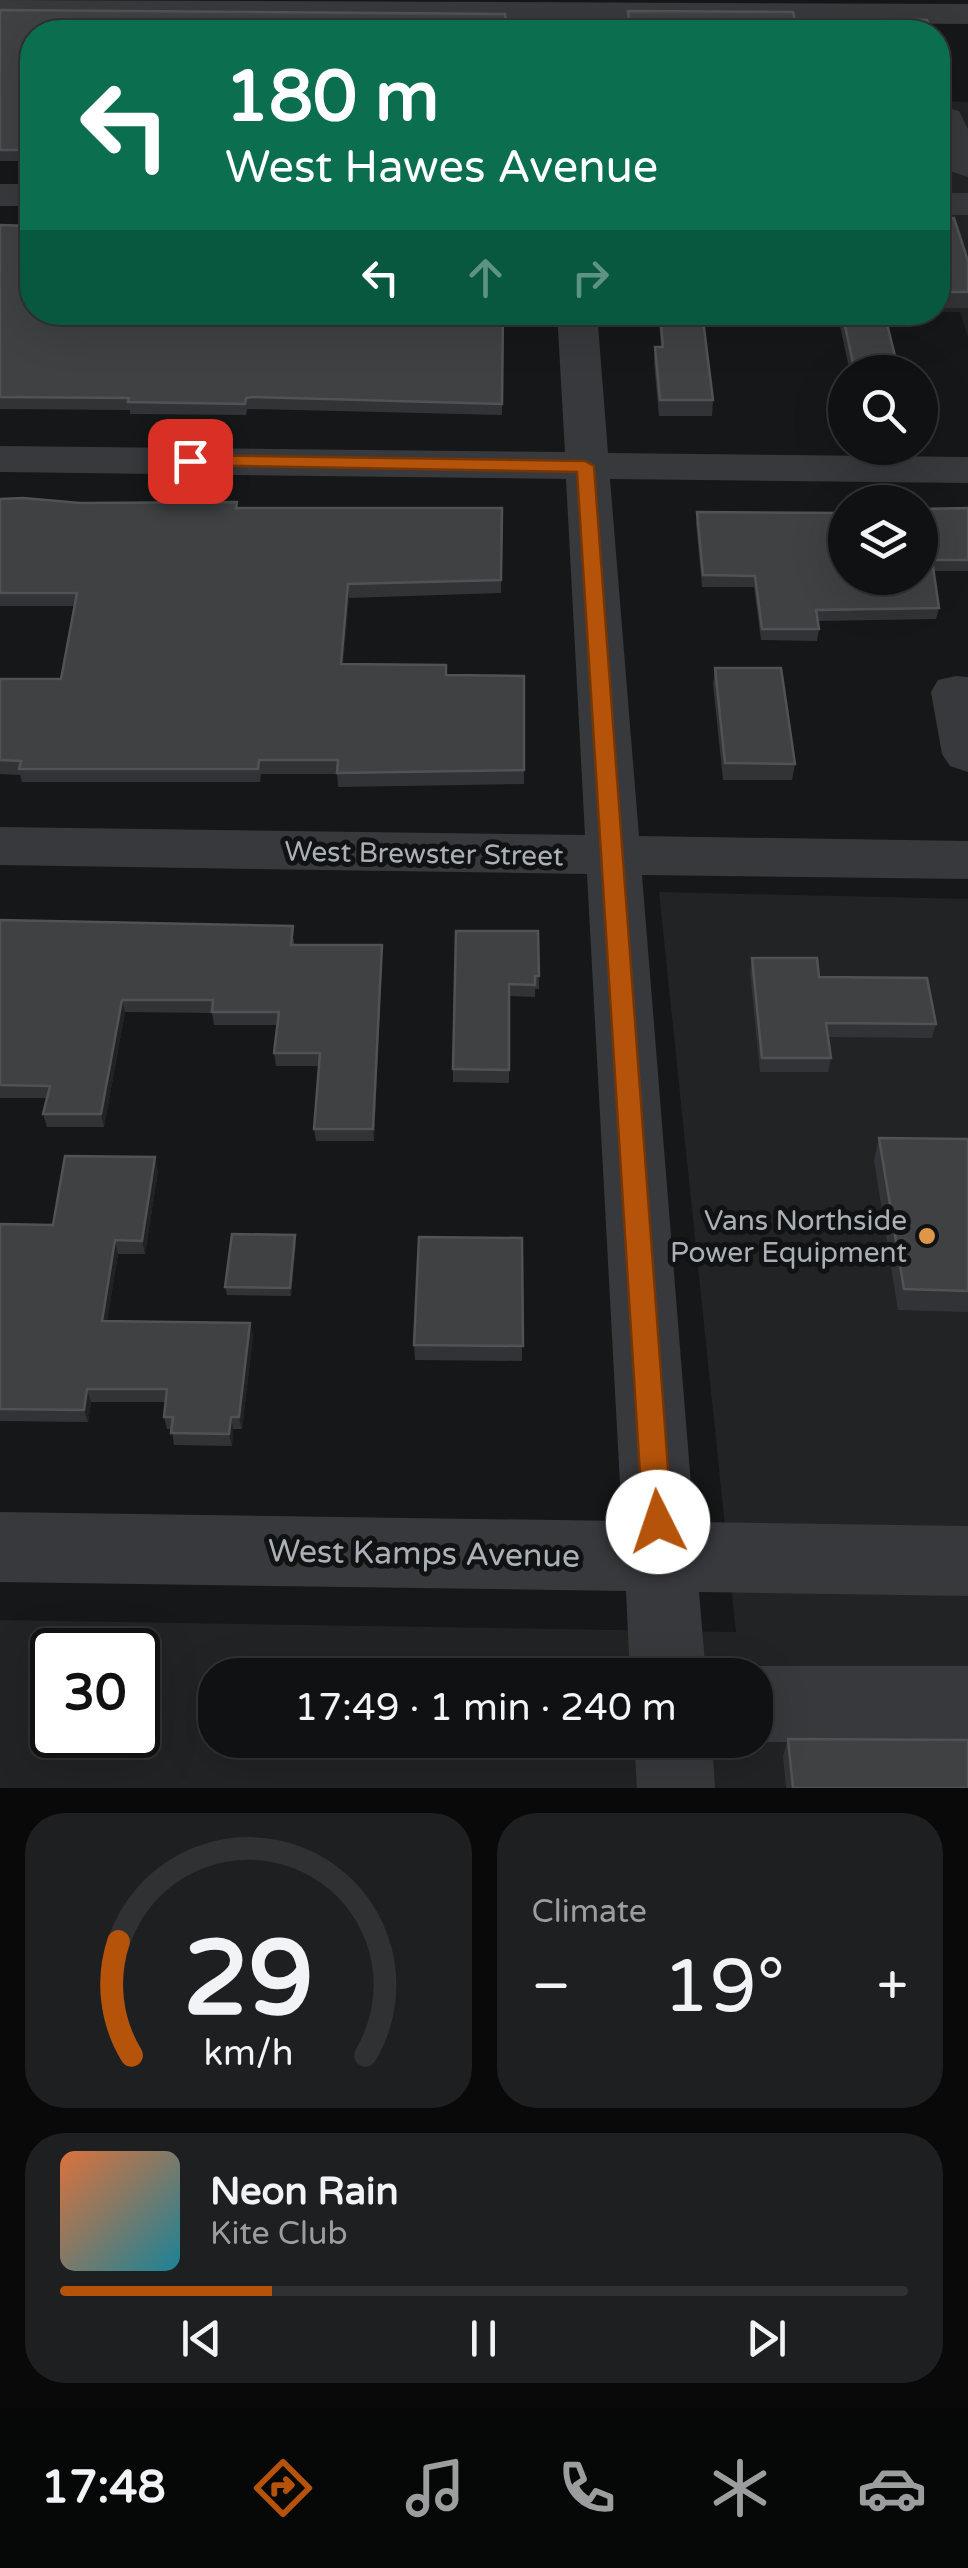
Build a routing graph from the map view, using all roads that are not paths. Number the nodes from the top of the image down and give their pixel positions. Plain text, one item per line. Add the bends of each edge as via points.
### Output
1 (0, 6) edge
2 (557, 14) edge
3 (968, 14) edge
4 (950, 127) edge
5 (968, 166) edge
6 (578, 325) edge
7 (0, 459) edge
8 (585, 466) junction
9 (968, 470) edge
10 (968, 692) edge
11 (968, 754) edge
12 (0, 846) edge
13 (613, 856) junction
14 (968, 860) edge
15 (0, 1547) edge
16 (660, 1557) junction
17 (968, 1561) edge
18 (667, 1658) edge
19 (773, 1704) edge
20 (968, 1704) edge
21 (674, 1758) edge
22 (676, 1788) edge

1 - 2 street
2 - 3 street
4 - 5 street
6 - 8 street
7 - 8 street
8 - 9 street
8 - 13 street
10 - 11 street via 956,692
12 - 13 street, West Brewster Street
13 - 14 street, West Brewster Street
13 - 16 street
15 - 16 street, West Kamps Avenue
16 - 17 street, West Kamps Avenue
16 - 18 street
19 - 20 street
21 - 22 street

